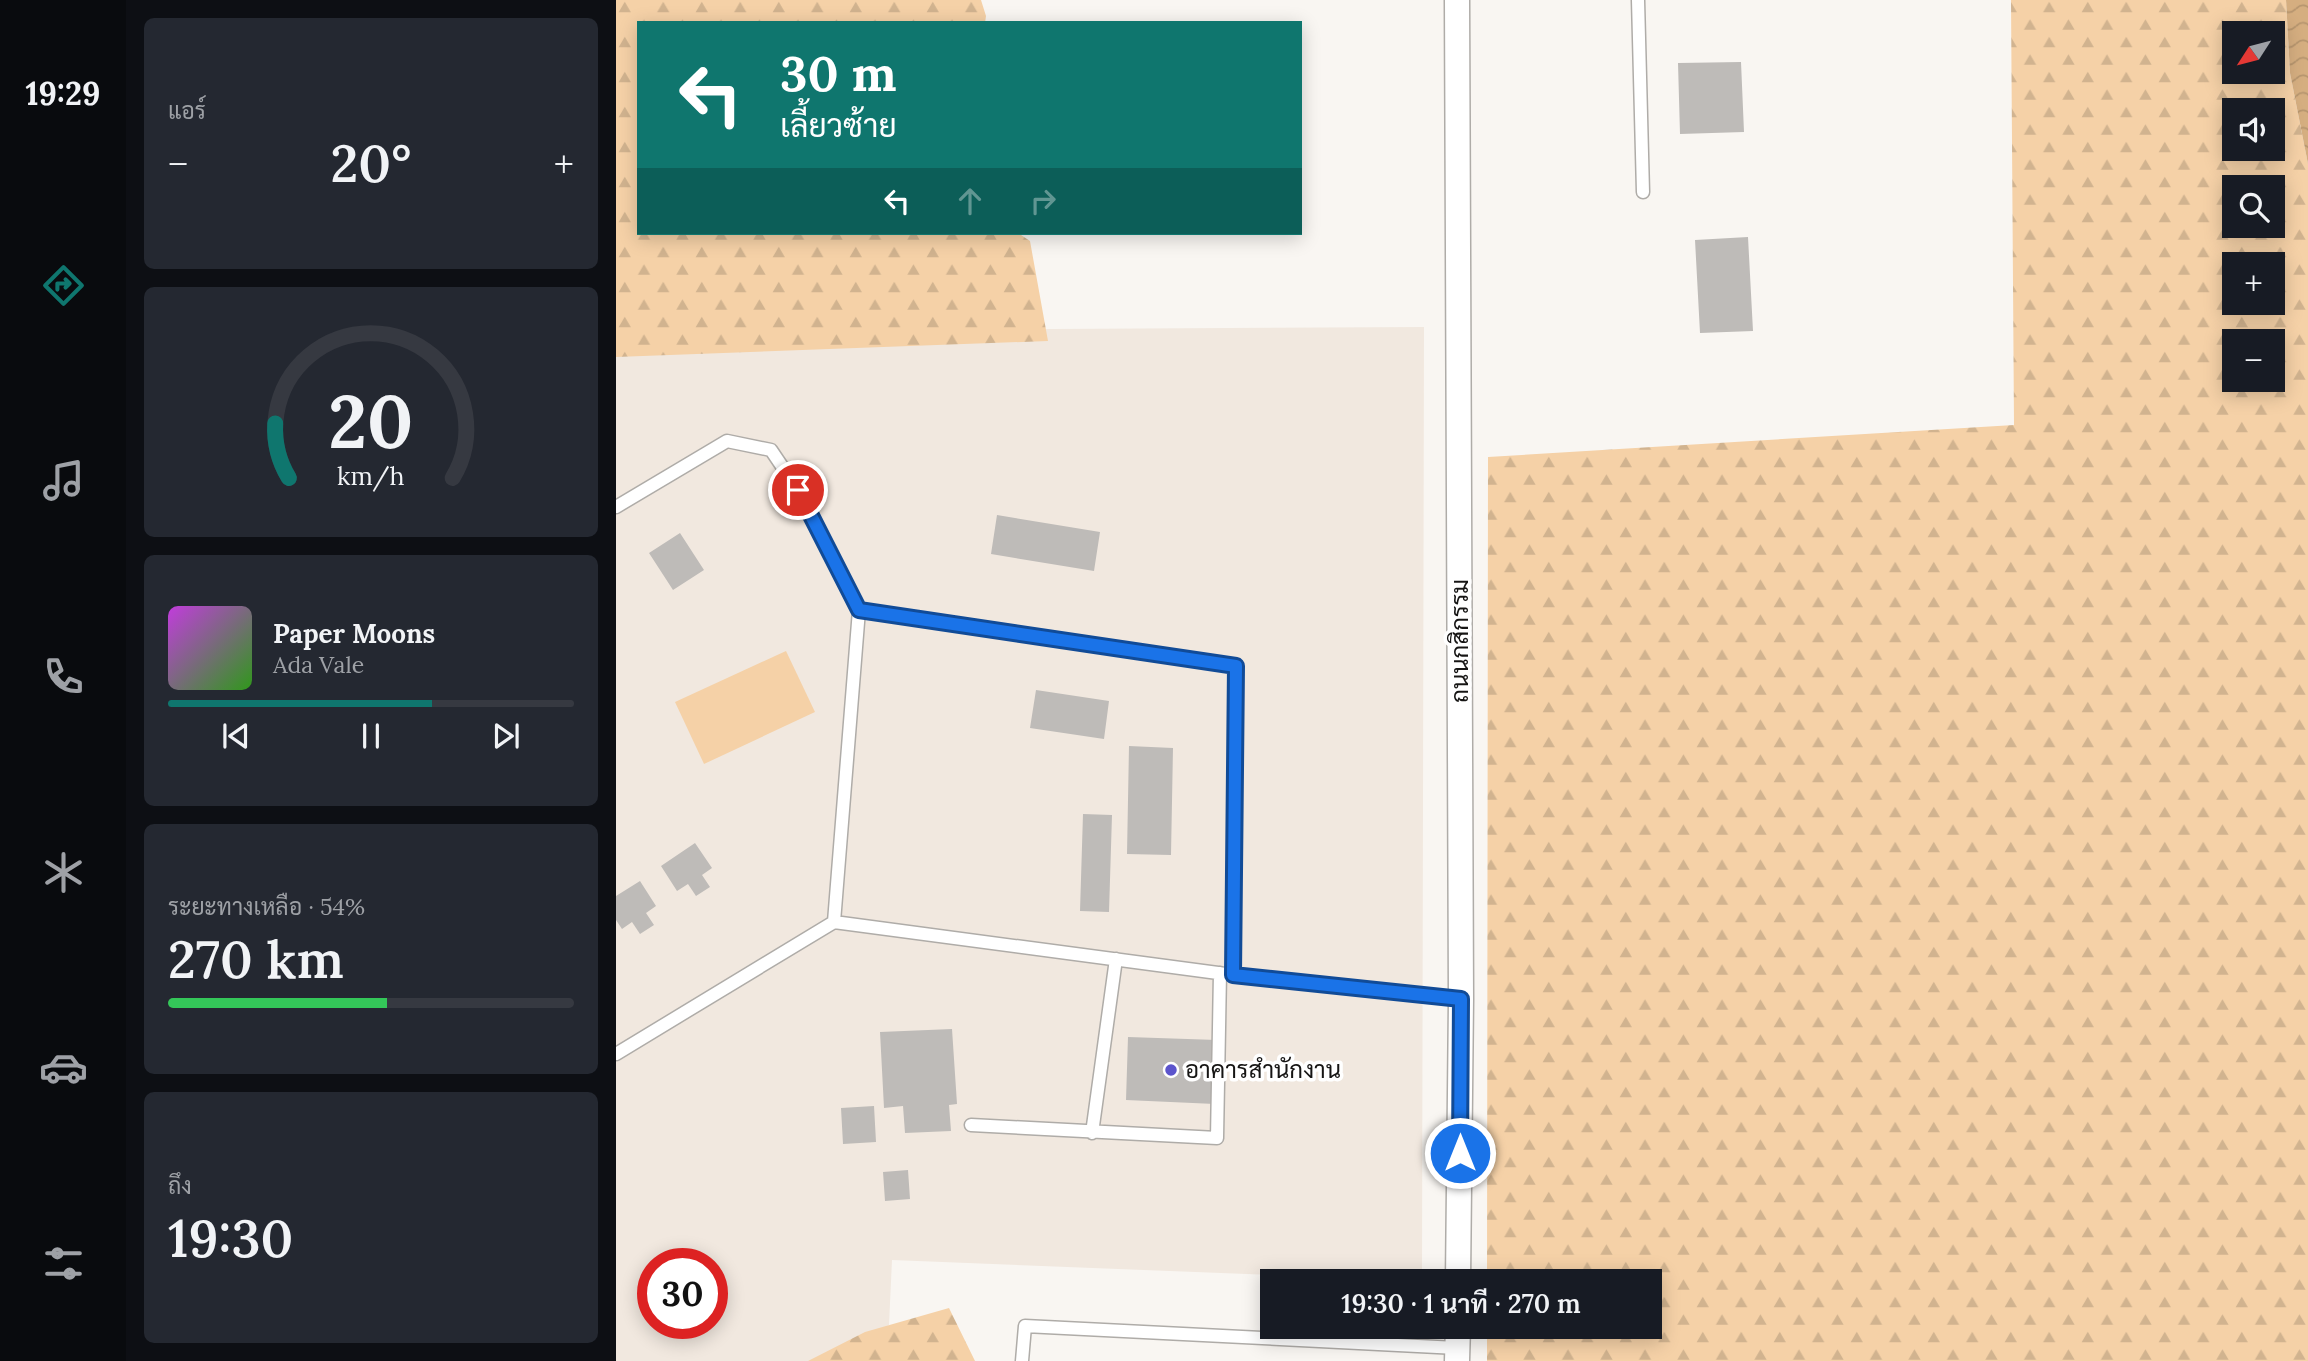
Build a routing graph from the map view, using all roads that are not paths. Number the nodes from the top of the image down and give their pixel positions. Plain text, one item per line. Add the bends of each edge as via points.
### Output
1 (1457, 0) edge
2 (1638, 0) edge
3 (1643, 192) dead end
4 (616, 507) edge
5 (859, 610) junction
6 (834, 922) junction
7 (1116, 959) junction
8 (1226, 974) junction
9 (1461, 999) junction
10 (616, 1054) edge
11 (971, 1125) dead end
12 (1092, 1133) junction
13 (1458, 1269) edge
14 (1457, 1345) edge
15 (1023, 1361) edge

1 - 9 street, ถนนกสิกรรม
2 - 3 lane
4 - 5 lane via 727,440 771,450 798,490
5 - 6 lane
5 - 8 lane via 1236,666
6 - 7 lane
6 - 10 lane
7 - 8 lane
7 - 12 lane
8 - 9 lane
8 - 12 lane via 1217,1138
9 - 13 street, ถนนกสิกรรม
11 - 12 lane
14 - 15 lane via 1025,1326

